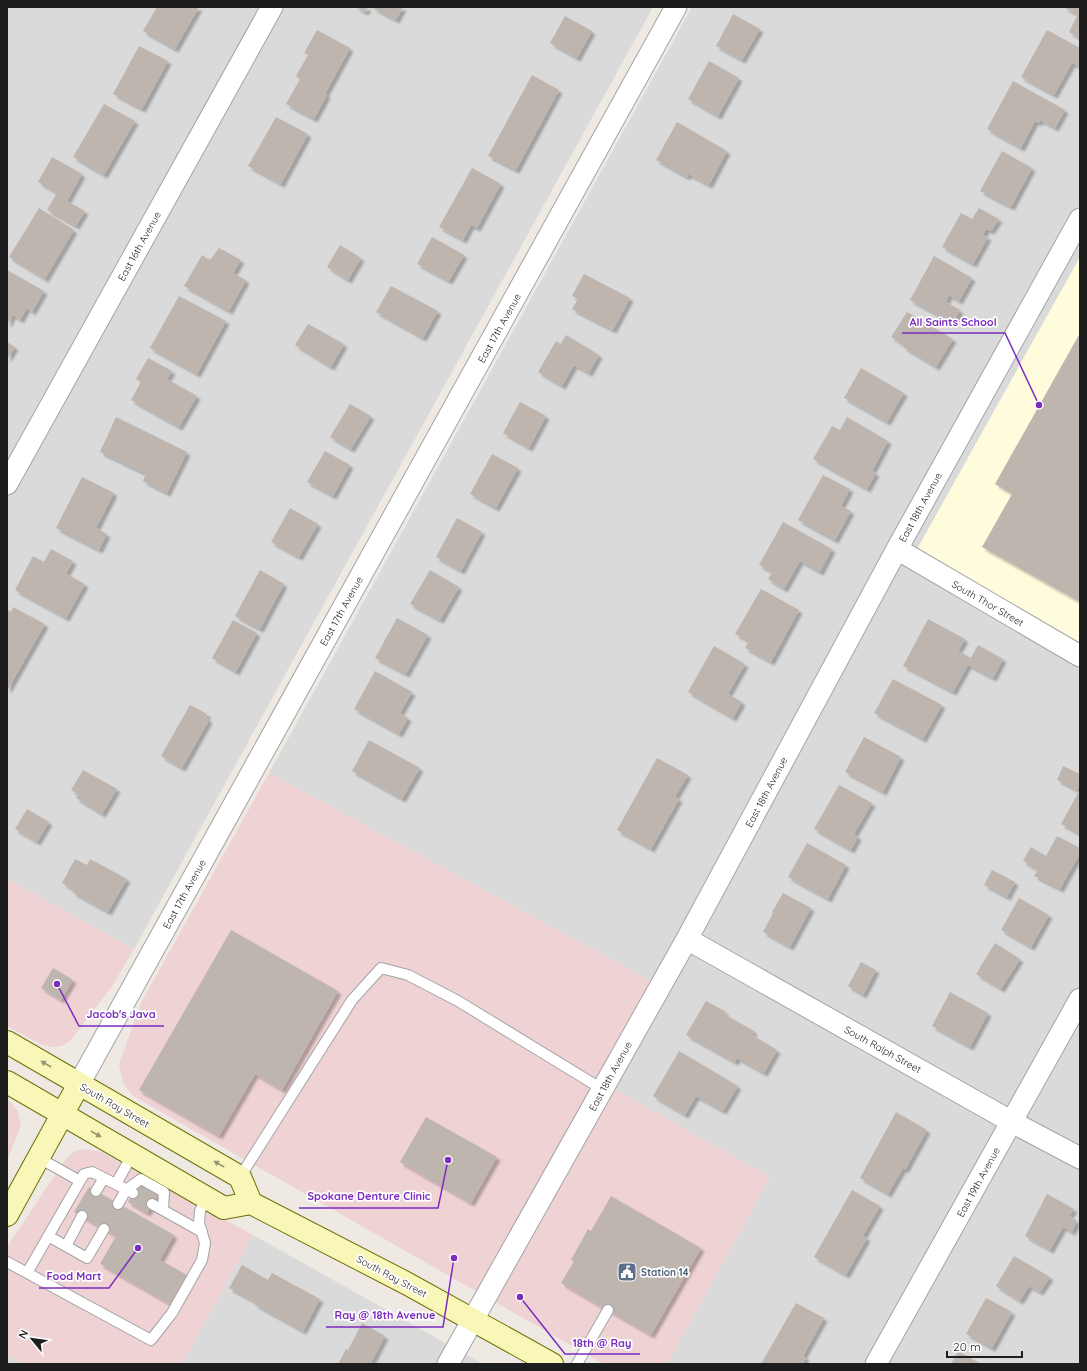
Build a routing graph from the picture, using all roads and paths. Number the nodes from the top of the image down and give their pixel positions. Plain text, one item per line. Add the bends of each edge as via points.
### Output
1 (272, 7) edge
2 (676, 7) edge
3 (1080, 219) edge
4 (7, 484) edge
5 (897, 549) junction
6 (1080, 656) edge
7 (687, 939) junction
8 (1080, 999) edge
9 (7, 1042) edge
10 (7, 1082) edge
11 (79, 1084) junction
12 (602, 1089) junction
13 (62, 1115) junction
14 (1012, 1122) junction
15 (132, 1155) junction
16 (38, 1158) junction
17 (1080, 1158) edge
18 (240, 1177) junction
19 (104, 1178) junction
20 (80, 1181) junction
21 (116, 1184) junction
22 (96, 1191) dead end
23 (129, 1192) junction
24 (206, 1198) junction
25 (251, 1203) junction
26 (118, 1204) dead end
27 (152, 1204) dead end
28 (163, 1210) junction
29 (7, 1215) edge
30 (82, 1216) dead end
31 (104, 1229) dead end
32 (202, 1232) junction
33 (48, 1236) junction
34 (66, 1246) junction
35 (7, 1262) edge
36 (27, 1273) junction
37 (608, 1310) dead end
38 (473, 1320) junction
39 (448, 1364) edge
40 (552, 1364) edge
41 (577, 1364) edge
42 (876, 1364) edge

1 - 4 street, East 16th Avenue
2 - 11 street, East 17th Avenue
3 - 5 street, East 18th Avenue
5 - 6 street, South Thor Street
5 - 7 street, East 18th Avenue
7 - 12 street, East 18th Avenue
7 - 14 street, South Ralph Street
8 - 14 street, East 19th Avenue
11 -> 9 main road, South Ray Street
10 - 13 main road
11 - 13 main road, East 17th Avenue
18 -> 11 main road, South Ray Street
12 - 18 lane via 458,1000 408,975 381,968 352,1000
12 - 38 street, East 18th Avenue
13 -> 15 main road
13 - 16 main road, East 17th Avenue
14 - 17 street, South Ralph Street
14 - 42 street, East 19th Avenue
15 - 21 lane
15 - 24 main road
16 - 20 lane
16 - 29 main road, East 17th Avenue
18 - 25 main road
19 - 20 lane via 92,1172 84,1174
19 - 21 lane
19 - 22 lane
20 - 33 lane
21 - 23 lane
23 - 26 lane
23 - 28 lane via 141,1179 164,1192
24 - 25 main road via 224,1208
24 - 32 lane via 200,1211 199,1223
25 - 38 main road, South Ray Street
27 - 28 lane
28 - 32 lane
30 - 34 lane
31 - 34 lane via 87,1258
32 - 36 lane via 205,1243 202,1260 172,1313 151,1340
33 - 34 lane
33 - 36 lane
35 - 36 lane
37 - 41 lane
38 - 39 street, East 18th Avenue
38 - 40 main road, South Ray Street

